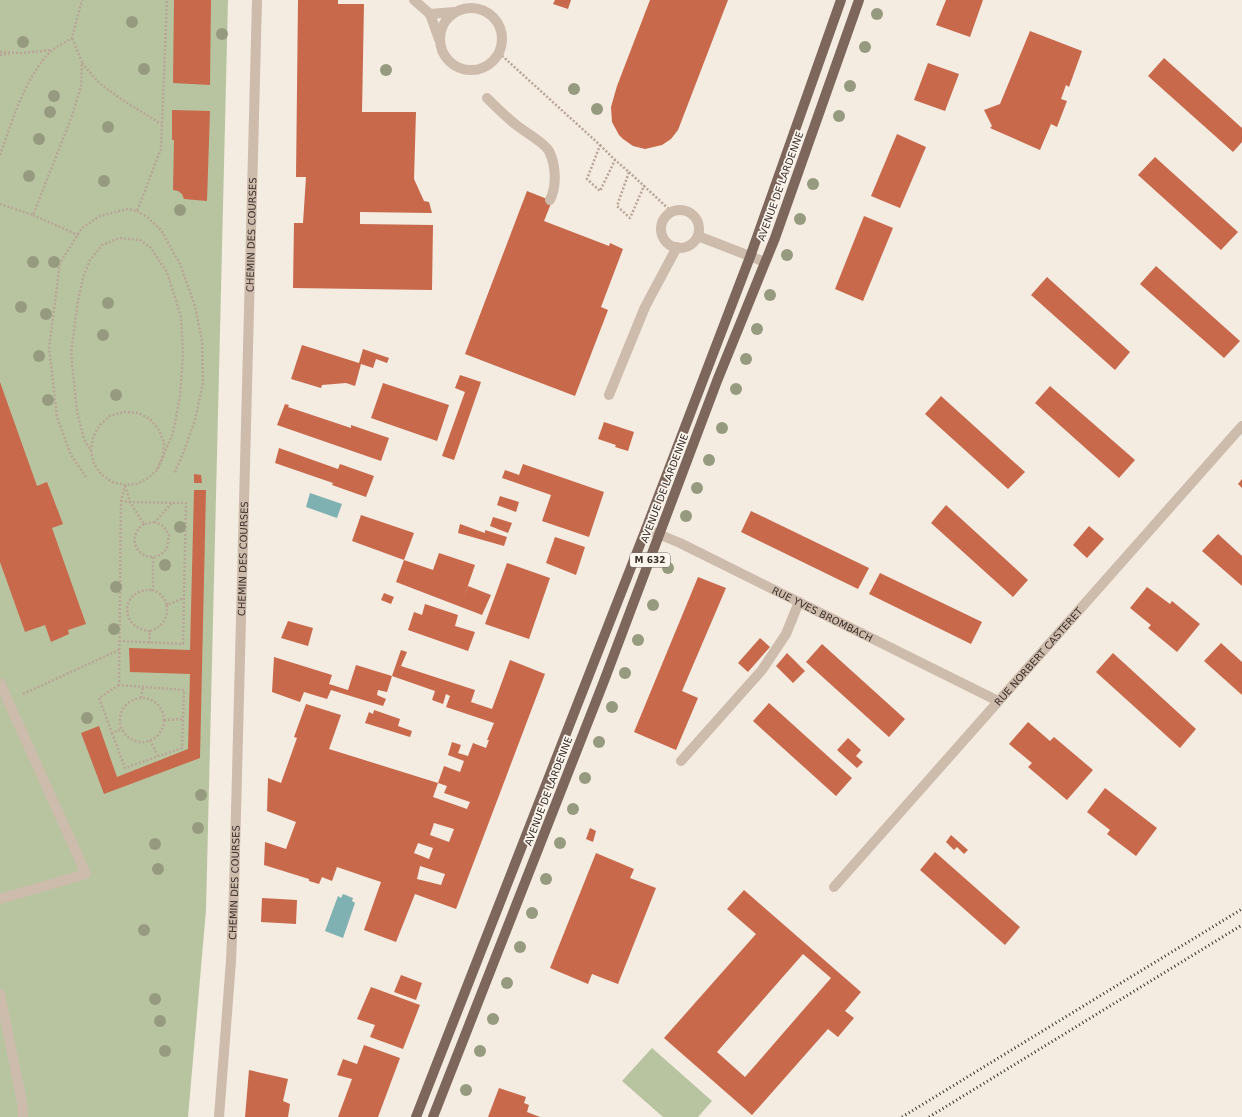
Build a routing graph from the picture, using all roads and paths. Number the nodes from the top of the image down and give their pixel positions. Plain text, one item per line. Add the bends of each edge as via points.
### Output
1 (82, 0) edge
2 (167, 0) edge
3 (257, 0) edge
4 (414, 0) edge
5 (841, 0) edge
6 (858, 0) edge
7 (455, 12) junction
8 (430, 14) junction
9 (72, 38) junction
10 (440, 42) junction
11 (52, 50) junction
12 (499, 53) junction
13 (0, 54) edge
14 (82, 62) junction
15 (487, 98) dead end
16 (162, 124) junction
17 (600, 145) junction
18 (0, 155) edge
19 (615, 160) junction
20 (629, 172) junction
21 (644, 186) junction
22 (550, 200) dead end
23 (0, 204) edge
24 (137, 211) junction
25 (672, 212) junction
26 (33, 215) junction
27 (78, 235) junction
28 (698, 236) junction
29 (676, 247) junction
30 (750, 257) junction
31 (765, 262) junction
32 (609, 395) dead end
33 (1242, 426) edge
34 (91, 451) junction
35 (157, 470) junction
36 (174, 474) dead end
37 (86, 477) dead end
38 (125, 485) junction
39 (121, 501) junction
40 (130, 502) junction
41 (172, 503) junction
42 (155, 522) junction
43 (144, 524) junction
44 (646, 529) junction
45 (660, 534) junction
46 (153, 557) junction
47 (152, 590) junction
48 (184, 598) junction
49 (799, 602) junction
50 (167, 605) junction
51 (150, 631) junction
52 (119, 641) junction
53 (149, 643) junction
54 (119, 650) junction
55 (0, 683) edge
56 (119, 685) junction
57 (143, 687) junction
58 (141, 698) junction
59 (8, 701) junction
60 (998, 701) junction
61 (183, 719) junction
62 (164, 720) junction
63 (122, 729) junction
64 (112, 733) junction
65 (150, 740) junction
66 (158, 756) junction
67 (681, 761) dead end
68 (834, 887) dead end
69 (0, 899) edge
70 (0, 994) edge
71 (23, 1117) edge
72 (218, 1117) edge
73 (416, 1117) edge
74 (433, 1117) edge

1 - 9 path
2 - 16 path
3 - 72 street, CHEMIN DES COURSES via 234,890 231,962
4 - 8 street
5 - 30 main road, AVENUE DE LARDENNE / M 632
6 - 31 main road, AVENUE DE LARDENNE / M 632
7 - 8 street
7 - 10 street via 444,25
7 - 12 street via 464,8 474,8 491,15 502,32
8 - 10 street
9 - 11 path
9 - 14 path
10 - 12 street via 447,58 453,64 470,70 487,66
11 - 13 path
11 - 18 path via 33,75 20,99
12 - 17 path
14 - 16 path via 99,83
14 - 26 path via 80,86 72,116
15 - 22 street via 514,124 548,150 555,177
16 - 24 path via 161,149
17 - 19 path
17 - 19 path via 587,178 600,191
19 - 20 path
20 - 21 path
20 - 21 path via 617,206 630,218
21 - 25 path
23 - 26 path
24 - 27 path via 127,209 100,216 82,228
24 - 36 path via 161,230 180,264 195,306 202,341 203,383 195,420
25 - 28 street via 681,210 691,213 699,223
25 - 29 street via 663,221 661,228 665,240
26 - 27 path
27 - 37 path via 60,263 49,348 57,417 71,455
28 - 29 street via 689,246
28 - 30 street
29 - 32 street via 645,307
30 - 31 street
30 - 44 main road, AVENUE DE LARDENNE / M 632
31 - 45 main road, AVENUE DE LARDENNE / M 632
33 - 60 street, RUE NORBERT CASTERET
34 - 35 path via 93,437 100,425 110,416 124,412 138,413 150,419 159,430 164,443 163,457
34 - 35 path via 84,439 77,412 71,353 83,278 90,260 102,245 119,238 140,240 150,247 167,272 182,318 180,396 173,433
34 - 38 path via 94,464 101,474 112,482
35 - 38 path via 137,484
38 - 39 path
38 - 40 path
39 - 40 path
39 - 52 path
40 - 41 path
40 - 43 path
41 - 42 path
41 - 48 path via 186,503
42 - 43 path
42 - 46 path via 166,529 169,539 165,552
43 - 46 path via 136,532 134,543 142,554
44 - 45 street, RUE YVES BROMBACH
44 - 73 main road, AVENUE DE LARDENNE / M 632
45 - 49 street, RUE YVES BROMBACH
45 - 74 main road, AVENUE DE LARDENNE / M 632
46 - 47 path
47 - 50 path via 164,597
47 - 51 path via 140,590 134,594 129,599 127,612 132,624
48 - 50 path
48 - 53 path via 183,644
49 - 60 street, RUE YVES BROMBACH
49 - 67 street via 786,634 762,670
50 - 51 path via 165,620
51 - 53 path
52 - 53 path
52 - 54 path
54 - 56 path
54 - 59 path
55 - 59 street
56 - 57 path
56 - 64 path via 99,698
57 - 58 path
57 - 61 path via 184,690
58 - 62 path via 156,703
58 - 63 path via 132,700 124,706 120,720
59 - 69 street via 86,874
60 - 68 street, RUE NORBERT CASTERET
61 - 62 path
61 - 66 path via 182,748
62 - 65 path via 160,733
63 - 64 path
63 - 65 path via 133,740
64 - 66 path via 125,768
65 - 66 path
70 - 71 street

